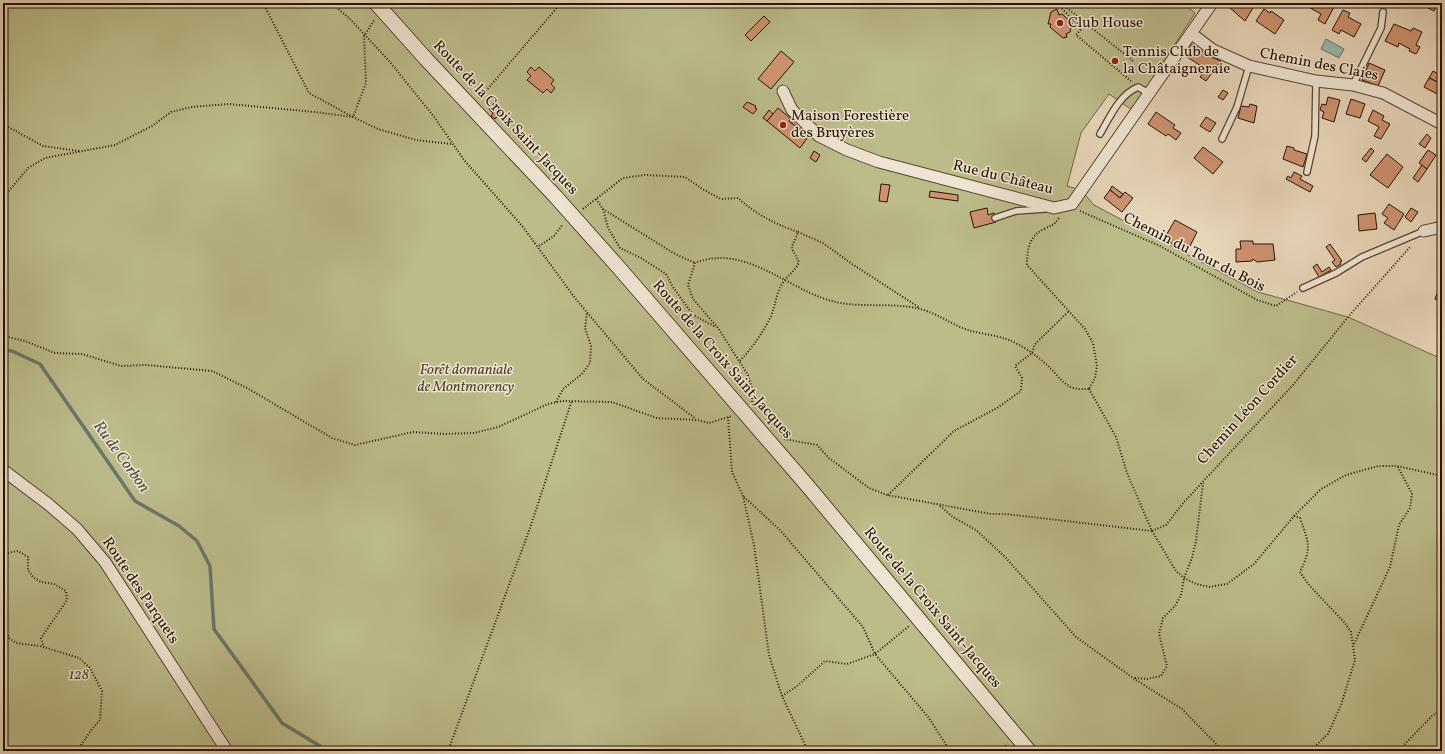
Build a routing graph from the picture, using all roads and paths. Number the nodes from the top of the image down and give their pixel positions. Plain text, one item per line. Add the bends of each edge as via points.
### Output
1 (263, 3) edge
2 (332, 3) edge
3 (561, 3) edge
4 (1039, 3) edge
5 (1053, 3) edge
6 (1061, 3) edge
7 (1212, 3) edge
8 (379, 6) edge
9 (1035, 7) dead end
10 (1060, 8) junction
11 (1383, 12) dead end
12 (1192, 34) junction
13 (364, 36) junction
14 (1133, 60) dead end
15 (1249, 66) junction
16 (1316, 81) junction
17 (1353, 85) junction
18 (1138, 87) junction
19 (782, 91) dead end
20 (1150, 94) junction
21 (472, 108) junction
22 (353, 117) junction
23 (3, 124) edge
24 (1442, 124) edge
25 (1100, 134) dead end
26 (1222, 139) dead end
27 (452, 144) junction
28 (82, 152) junction
29 (1307, 172) dead end
30 (3, 198) edge
31 (596, 199) junction
32 (603, 209) junction
33 (1074, 209) dead end
34 (1057, 212) junction
35 (574, 216) junction
36 (995, 218) dead end
37 (1442, 227) edge
38 (1424, 231) junction
39 (798, 232) junction
40 (538, 246) junction
41 (695, 263) junction
42 (784, 280) junction
43 (1303, 288) joint
44 (921, 309) junction
45 (1069, 311) junction
46 (587, 313) junction
47 (718, 328) junction
48 (3, 336) edge
49 (1032, 353) junction
50 (739, 362) junction
51 (1089, 389) junction
52 (572, 400) junction
53 (752, 400) junction
54 (556, 402) junction
55 (750, 409) junction
56 (728, 417) junction
57 (697, 420) junction
58 (769, 421) dead end
59 (783, 439) dead end
60 (790, 440) junction
61 (1398, 466) junction
62 (3, 470) edge
63 (1442, 476) edge
64 (1203, 482) junction
65 (887, 495) junction
66 (743, 496) junction
67 (939, 505) junction
68 (1294, 516) junction
69 (1152, 532) junction
70 (3, 550) edge
71 (1184, 578) junction
72 (918, 618) junction
73 (3, 621) edge
74 (1353, 645) junction
75 (44, 647) junction
76 (875, 654) junction
77 (1133, 678) junction
78 (782, 696) junction
79 (1442, 709) edge
80 (77, 751) edge
81 (227, 751) edge
82 (448, 751) edge
83 (808, 751) edge
84 (950, 751) edge
85 (1029, 751) edge
86 (1223, 751) edge
87 (1310, 751) edge
88 (1398, 751) edge

1 - 22 path via 309,93
2 - 13 path
3 - 21 path
4 - 9 path
5 - 10 path
6 - 10 path
6 - 14 path
7 - 12 street, Rue du Château
8 - 13 path
8 - 21 street, Route de la Croix Saint-Jacques
10 - 18 path via 1082,28 1076,35
11 - 17 lane via 1380,28
12 - 15 street, Chemin des Claies via 1213,50
12 - 20 street, Rue du Château
13 - 22 path via 366,82
13 - 27 path via 390,62 435,118
15 - 16 street, Chemin des Claies
15 - 26 lane via 1237,107
16 - 17 street, Chemin des Claies
16 - 29 lane via 1315,136
17 - 24 street, Chemin des Claies via 1383,93
18 - 20 lane
18 - 25 lane via 1122,98
19 - 34 street, Rue du Château via 792,110 819,136 847,150 879,162
20 - 34 street, Rue du Château via 1072,204
21 - 35 street, Route de la Croix Saint-Jacques
22 - 27 path via 378,129 416,140
22 - 28 path via 228,104 192,107 171,112 152,126 115,145
23 - 28 path via 43,146
27 - 40 path
28 - 30 path via 45,158 28,168
31 - 32 path
31 - 35 path
31 - 39 path via 623,178 645,175 685,177 721,199 738,198 774,224
32 - 41 path via 675,254
32 - 47 path via 608,228 620,248 666,274 693,315
33 - 43 path, Chemin du Tour du Bois via 1160,246 1257,300 1276,306
34 - 36 lane via 1016,211
34 - 45 path via 1053,226 1043,229 1033,237 1027,248 1027,265
35 - 40 path via 560,227 554,236
35 - 55 street, Route de la Croix Saint-Jacques
37 - 38 street
38 - 43 lane via 1362,257 1336,273
38 - 64 path, Chemin Léon Cordier via 1348,317 1293,385
39 - 42 path via 791,249 799,262 796,269
39 - 44 path via 823,243
40 - 46 path
41 - 42 path via 706,258 742,260
41 - 47 path via 688,285 693,299
42 - 44 path via 824,298 850,305 887,305
42 - 50 path via 760,336
44 - 49 path via 967,330 1008,340
45 - 49 path via 1035,344
45 - 51 path via 1093,343 1097,366 1095,378
46 - 54 path via 585,328 591,346 590,363 582,374 563,389
46 - 57 path via 643,379
47 - 50 path
48 - 54 path via 25,341 55,353 82,354 121,366 146,365 212,371 248,388 332,438 355,445 413,432 474,433 498,427
49 - 51 path via 1066,384 1076,389
49 - 65 path via 1015,366 1022,378 1021,391 954,431
50 - 53 path via 748,376 753,392
51 - 69 path via 1116,436 1127,473
52 - 54 path
52 - 57 path via 612,402 657,418
52 - 82 path via 530,528
53 - 55 path
53 - 55 path
55 - 56 path
55 - 72 street, Route de la Croix Saint-Jacques
56 - 57 path via 709,423
56 - 66 path via 732,472
58 - 60 path
59 - 60 path
60 - 65 path via 817,445 828,458 869,488
61 - 63 path
61 - 68 path via 1378,466 1346,474 1321,489
61 - 74 path via 1412,494 1410,508 1398,525 1390,567
62 - 81 street, Route des Parquets via 77,529 105,562
64 - 69 path via 1166,524
64 - 71 path, Chemin Léon Cordier via 1196,542
65 - 67 path
66 - 76 path via 780,530 863,627
66 - 78 path via 754,545 768,655
67 - 69 path via 991,514
67 - 77 path via 982,535 1076,636
68 - 71 path via 1254,564 1227,584 1209,587
68 - 74 path via 1300,518 1308,541 1308,555 1300,572 1309,585 1345,622 1351,632
69 - 71 path via 1176,571
70 - 75 path via 7,553 18,551 28,557 28,570 33,577 66,591 67,600 41,638
71 - 77 path, Chemin Léon Cordier via 1181,595 1175,606 1163,618 1159,634 1166,666 1161,676
72 - 76 path
72 - 85 street, Route de la Croix Saint-Jacques
73 - 75 path via 9,638 16,643
74 - 87 path via 1355,660 1341,705 1328,734
75 - 80 path via 79,658 90,668 102,691 100,720
76 - 78 path via 847,664 825,661
76 - 84 path via 929,718
77 - 86 path via 1182,709
78 - 83 path
79 - 88 path

